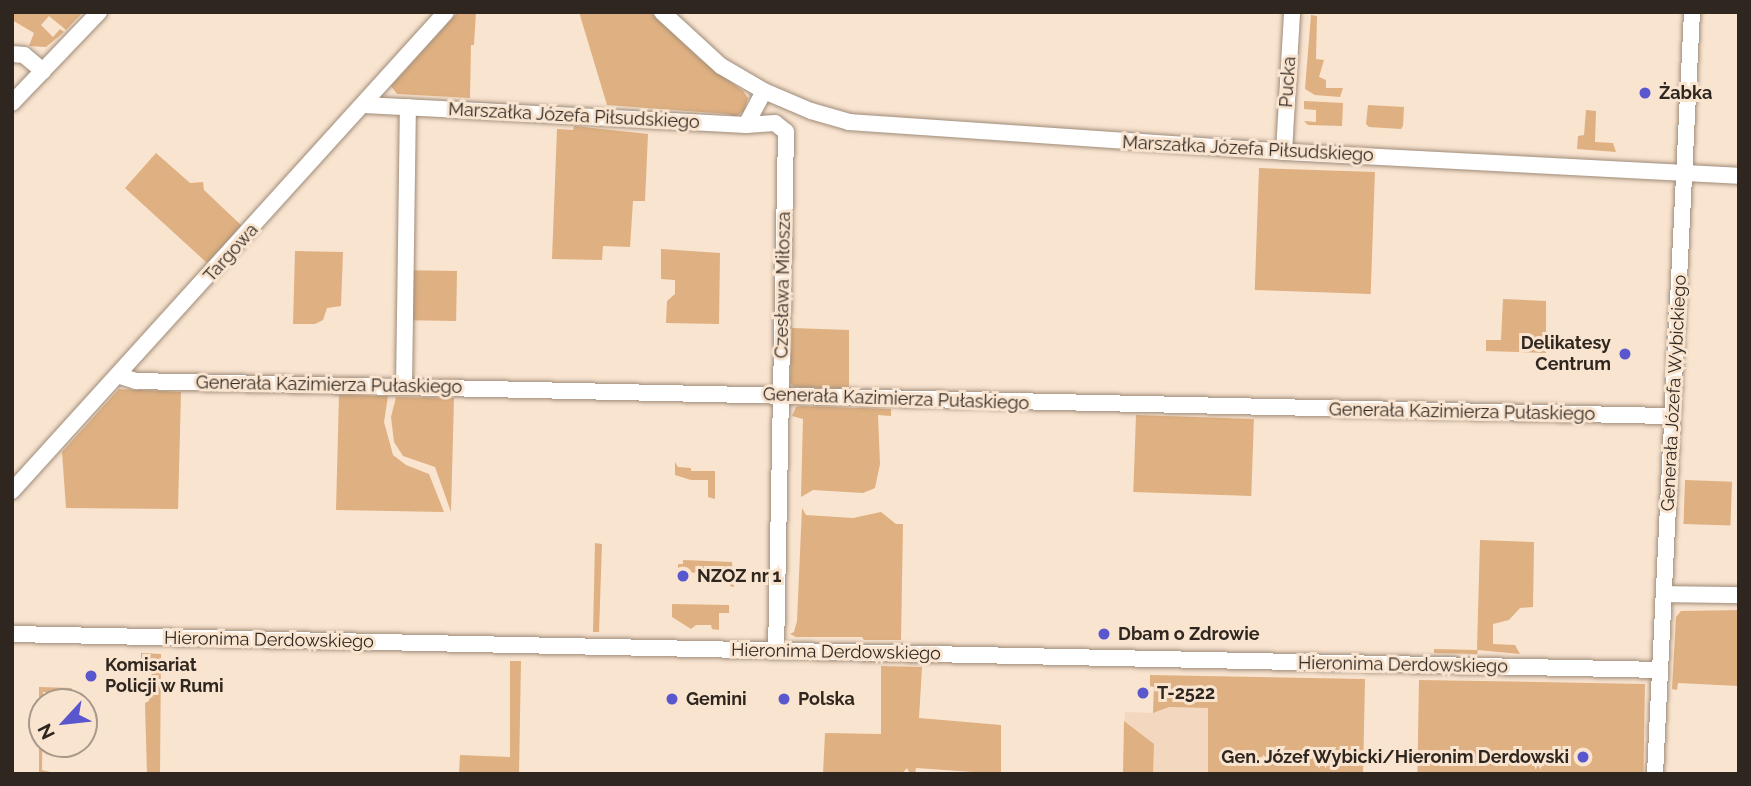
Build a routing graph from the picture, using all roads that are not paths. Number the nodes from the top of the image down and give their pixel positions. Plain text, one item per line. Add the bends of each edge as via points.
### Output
1 (99, 12) edge
2 (446, 12) edge
3 (662, 12) edge
4 (1292, 12) edge
5 (1692, 12) edge
6 (12, 54) edge
7 (43, 71) junction
8 (764, 91) junction
9 (12, 103) edge
10 (365, 105) junction
11 (408, 107) junction
12 (746, 125) junction
13 (1284, 152) junction
14 (1686, 173) junction
15 (1739, 176) edge
16 (120, 376) junction
17 (404, 387) junction
18 (781, 396) junction
19 (1672, 416) junction
20 (12, 491) edge
21 (1664, 594) junction
22 (1739, 595) edge
23 (12, 634) edge
24 (776, 651) junction
25 (1660, 670) junction
26 (1655, 774) edge

1 - 7 street
2 - 10 street, Targowa
3 - 8 street, Marszałka Józefa Piłsudskiego via 721,66
4 - 13 street, Pucka
5 - 14 street, Generała Józefa Wybickiego
6 - 7 street via 24,55
7 - 9 street
8 - 12 street
8 - 13 street, Marszałka Józefa Piłsudskiego via 849,122 891,127
10 - 11 street, Marszałka Józefa Piłsudskiego
10 - 16 street, Targowa
11 - 12 street, Marszałka Józefa Piłsudskiego
11 - 17 street
12 - 18 street, Czesława Miłosza via 775,123 786,132
13 - 14 street, Marszałka Józefa Piłsudskiego
14 - 15 street, Marszałka Józefa Piłsudskiego
14 - 19 street, Generała Józefa Wybickiego
16 - 17 street, Generała Kazimierza Pułaskiego via 136,381
16 - 20 street, Targowa
17 - 18 street, Generała Kazimierza Pułaskiego
18 - 19 street, Generała Kazimierza Pułaskiego
18 - 24 street, Czesława Miłosza
19 - 21 street, Generała Józefa Wybickiego
21 - 22 street
21 - 25 street, Generała Józefa Wybickiego
23 - 24 street, Hieronima Derdowskiego
24 - 25 street, Hieronima Derdowskiego
25 - 26 street, Generała Józefa Wybickiego

